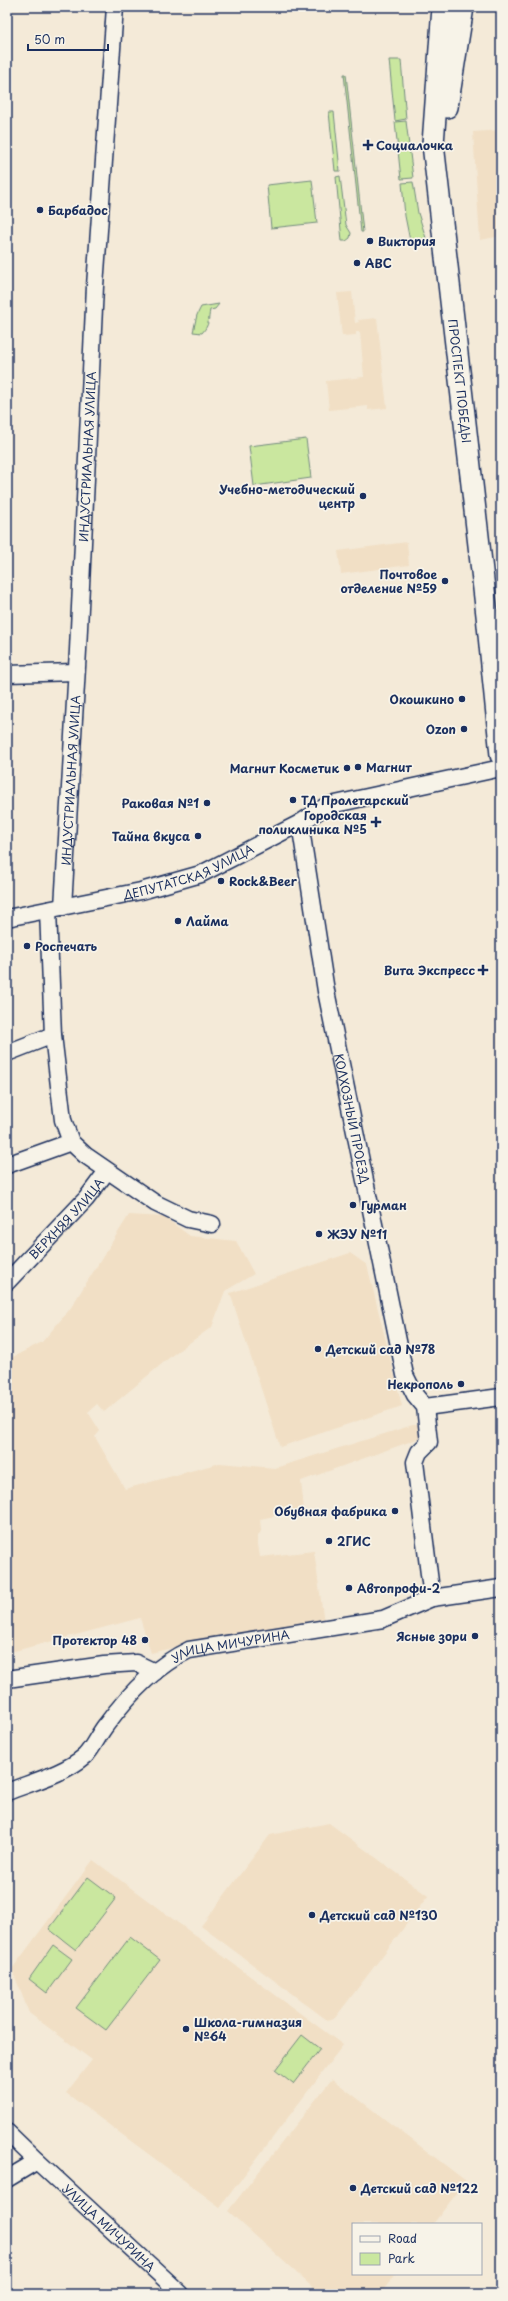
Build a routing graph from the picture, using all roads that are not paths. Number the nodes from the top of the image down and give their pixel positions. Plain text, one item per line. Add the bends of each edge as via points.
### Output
1 (115, 7) edge
2 (443, 7) edge
3 (462, 7) edge
4 (501, 632) edge
5 (76, 672) junction
6 (7, 674) edge
7 (501, 755) edge
8 (501, 768) edge
9 (300, 823) junction
10 (55, 908) junction
11 (7, 918) edge
12 (53, 1035) junction
13 (7, 1053) edge
14 (71, 1142) junction
15 (7, 1165) edge
16 (107, 1171) junction
17 (212, 1224) dead end
18 (7, 1282) edge
19 (501, 1397) edge
20 (425, 1407) junction
21 (501, 1588) edge
22 (432, 1598) junction
23 (155, 1672) junction
24 (7, 1679) edge
25 (7, 1792) edge
26 (7, 2132) edge
27 (37, 2161) junction
28 (7, 2179) edge
29 (181, 2294) edge

1 - 5 street, ИНДУСТРИАЛЬНАЯ УЛИЦА via 98,233
2 - 7 main road, ПРОСПЕКТ ПОБЕДЫ via 433,139
3 - 4 main road, ПРОСПЕКТ ПОБЕДЫ via 444,139
5 - 6 street
5 - 10 street, ИНДУСТРИАЛЬНАЯ УЛИЦА
8 - 9 street, ДЕПУТАТСКАЯ УЛИЦА via 326,806
9 - 10 street, ДЕПУТАТСКАЯ УЛИЦА via 200,874 141,891
9 - 20 street, КОЛХОЗНЫЙ ПРОЕЗД via 326,991 405,1375 415,1395
10 - 11 street, ДЕПУТАТСКАЯ УЛИЦА
10 - 12 street, ИНДУСТРИАЛЬНАЯ УЛИЦА
12 - 13 street
12 - 14 street, ИНДУСТРИАЛЬНАЯ УЛИЦА via 63,1120
14 - 15 street
14 - 16 street
16 - 17 street via 154,1203 188,1219
16 - 18 street, ВЕРХНЯЯ УЛИЦА via 86,1199
19 - 20 street
20 - 22 street via 429,1442 419,1452 415,1462
21 - 22 street, УЛИЦА МИЧУРИНА
22 - 23 street, УЛИЦА МИЧУРИНА via 383,1619 194,1648 168,1661
23 - 24 street via 136,1663
23 - 25 street, УЛИЦА МИЧУРИНА via 116,1712 87,1754 49,1775
26 - 27 street, УЛИЦА МИЧУРИНА
27 - 28 street
27 - 29 street, УЛИЦА МИЧУРИНА

